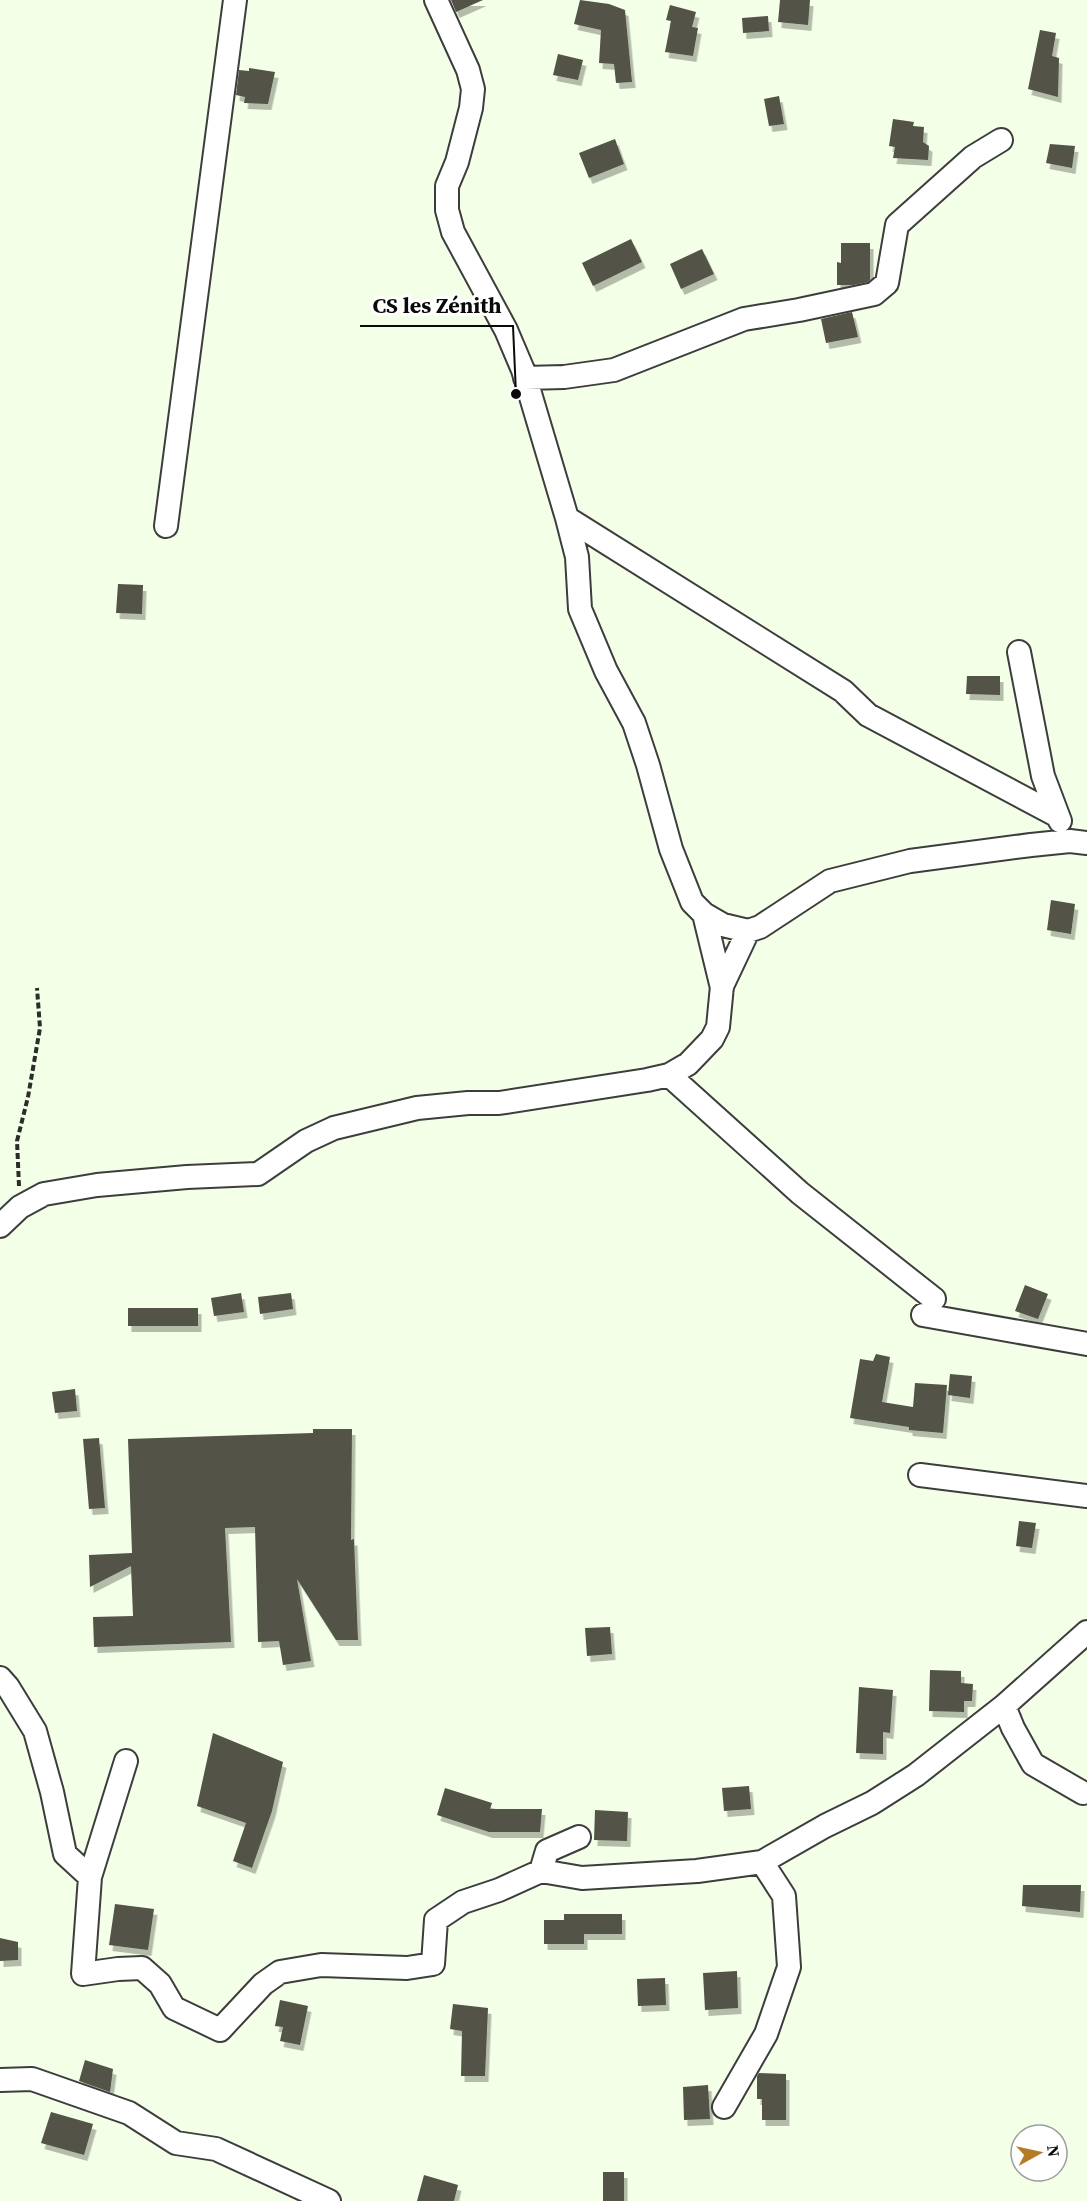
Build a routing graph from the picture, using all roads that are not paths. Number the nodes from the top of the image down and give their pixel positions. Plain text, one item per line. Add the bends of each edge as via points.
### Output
1 (235, 0) edge
2 (436, 0) edge
3 (1001, 140) dead end
4 (525, 378) junction
5 (567, 518) junction
6 (166, 526) dead end
7 (1019, 652) dead end
8 (1056, 814) junction
9 (1079, 842) edge
10 (704, 914) junction
11 (748, 931) junction
12 (722, 988) junction
13 (669, 1075) junction
14 (0, 1226) edge
15 (1087, 1344) edge
16 (920, 1475) dead end
17 (1087, 1496) edge
18 (1087, 1632) edge
19 (0, 1678) edge
20 (1004, 1706) junction
21 (126, 1761) dead end
22 (1083, 1792) dead end
23 (579, 1837) dead end
24 (762, 1862) junction
25 (541, 1871) junction
26 (90, 1877) junction
27 (0, 2080) edge
28 (724, 2107) dead end
29 (329, 2201) edge

1 - 6 street
2 - 4 street via 473,89 457,162 447,186 447,210 453,232 506,330
3 - 4 street via 973,157 897,225 887,283 874,294 744,319 614,370
4 - 5 street
5 - 8 street via 843,691 868,715
5 - 10 street via 577,557 580,609 606,672 634,723 671,849 692,902
7 - 8 street via 1043,776
8 - 9 street
9 - 11 street via 910,861 830,881
10 - 11 street via 723,925
10 - 12 street
11 - 12 street
12 - 13 street via 718,1027 712,1039 688,1064
13 - 14 street via 499,1103 417,1108 334,1128 306,1141 258,1174 97,1185 44,1194 20,1207
13 - 15 street via 929,1307
16 - 17 street
18 - 20 street
19 - 26 street via 35,1731 65,1854
20 - 22 street via 1033,1764
20 - 24 street via 916,1775
21 - 26 street
23 - 25 street via 547,1851
24 - 25 street via 697,1872 582,1878
24 - 28 street via 784,1896 789,1967 766,2034
25 - 26 street via 463,1902 436,1920 433,1964 407,1968 321,1965 280,1972 263,1984 220,2030 174,2008 160,1984 142,1968 83,1974
27 - 29 street via 33,2079 129,2113 176,2143 216,2149

